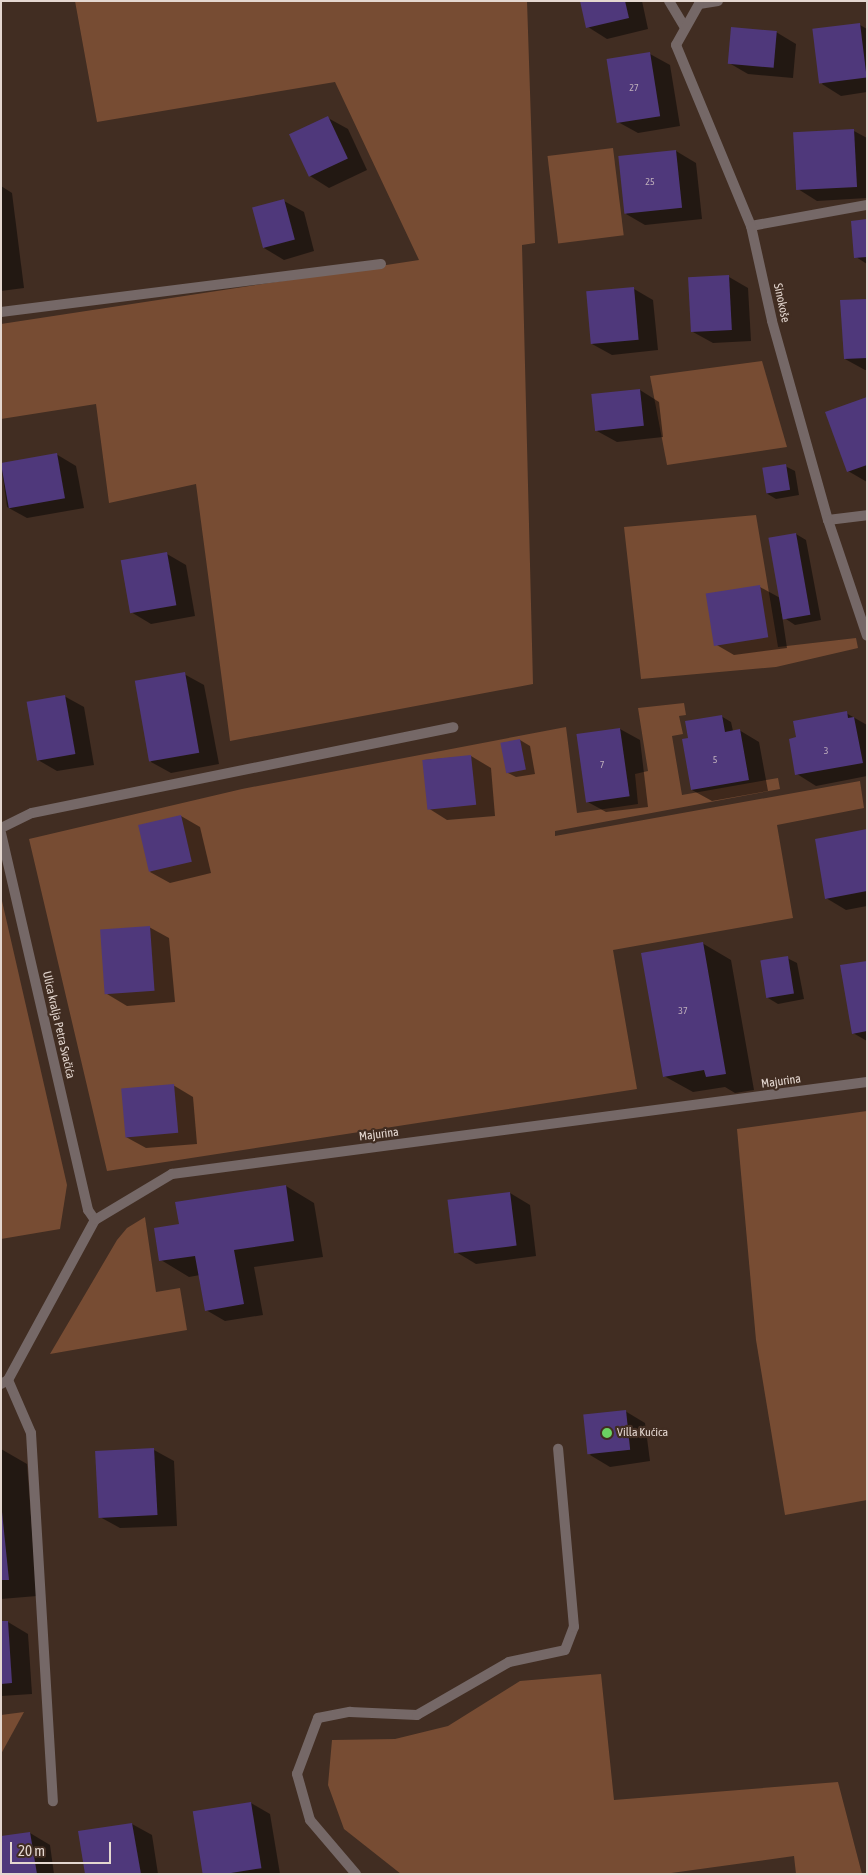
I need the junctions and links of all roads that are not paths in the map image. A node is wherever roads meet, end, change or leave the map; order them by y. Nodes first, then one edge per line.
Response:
1 (669, 1) edge
2 (718, 1) edge
3 (685, 28) junction
4 (867, 205) edge
5 (751, 226) junction
6 (381, 264) dead end
7 (1, 312) edge
8 (867, 514) edge
9 (828, 520) junction
10 (867, 636) edge
11 (453, 726) dead end
12 (1, 828) edge
13 (1, 833) edge
14 (867, 1082) edge
15 (95, 1220) junction
16 (4, 1382) edge
17 (558, 1449) dead end
18 (54, 1801) dead end
19 (356, 1874) edge

1 - 3 street
2 - 3 street, Sinokoše
3 - 5 street, Sinokoše
4 - 5 street
5 - 9 street, Sinokoše
6 - 7 street
8 - 9 street
9 - 10 street, Sinokoše
11 - 12 street
13 - 15 street, Ulica kralja Petra Svačića
14 - 15 street, Majurina
15 - 16 street
16 - 18 street
17 - 19 street

